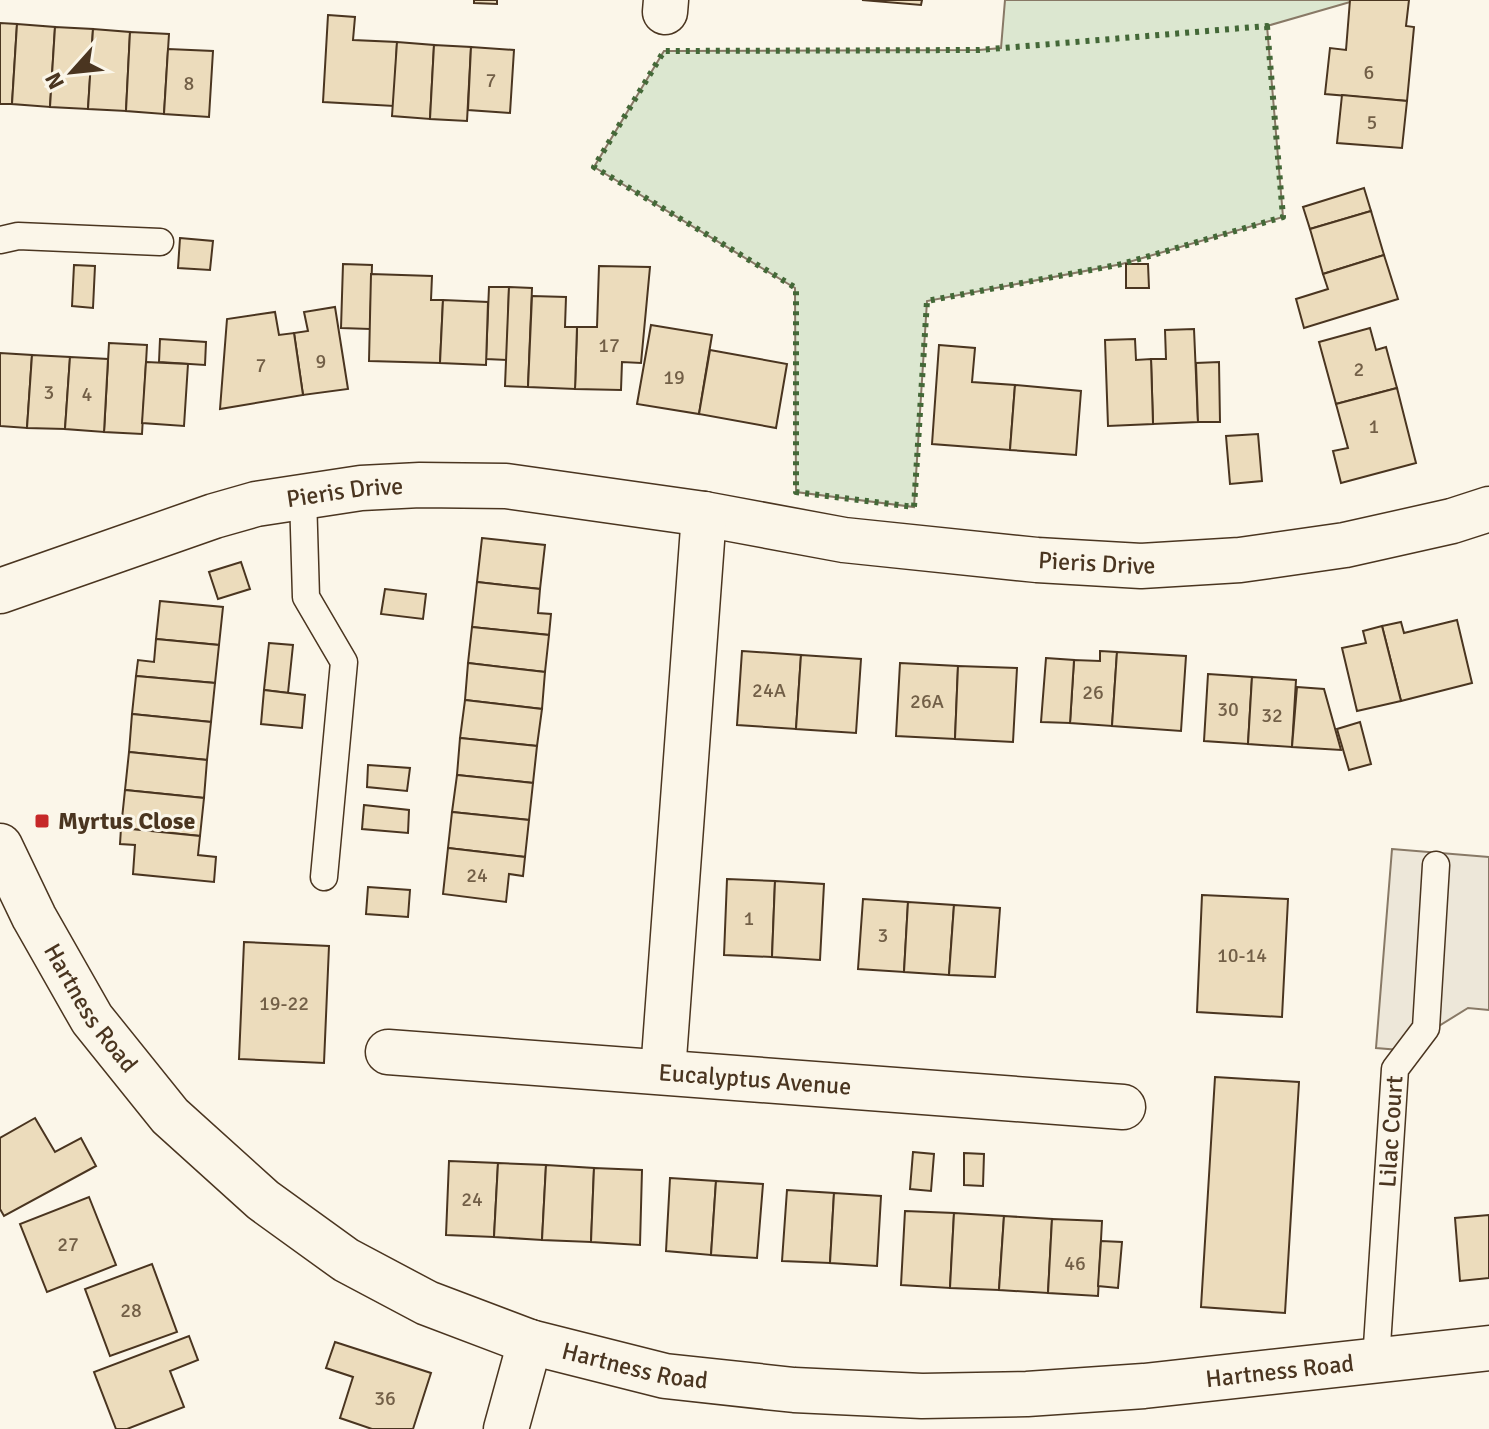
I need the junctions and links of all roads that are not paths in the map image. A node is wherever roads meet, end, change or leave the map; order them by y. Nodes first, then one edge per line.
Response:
1 (0, 240) edge
2 (160, 242) dead end
3 (303, 496) junction
4 (1489, 509) edge
5 (704, 514) junction
6 (0, 591) edge
7 (0, 846) edge
8 (1436, 865) dead end
9 (324, 877) dead end
10 (388, 1052) dead end
11 (663, 1072) junction
12 (1123, 1107) dead end
13 (530, 1342) junction
14 (1489, 1348) edge
15 (1376, 1361) junction
16 (506, 1429) edge

1 - 2 lane
3 - 5 street, Pieris Drive
3 - 6 street, Pieris Drive
3 - 9 lane
4 - 5 street, Pieris Drive
5 - 11 street
7 - 13 street, Hartness Road
8 - 15 lane, Lilac Court
10 - 11 street, Eucalyptus Avenue
11 - 12 street, Eucalyptus Avenue
13 - 15 street, Hartness Road
13 - 16 street
14 - 15 street, Hartness Road

